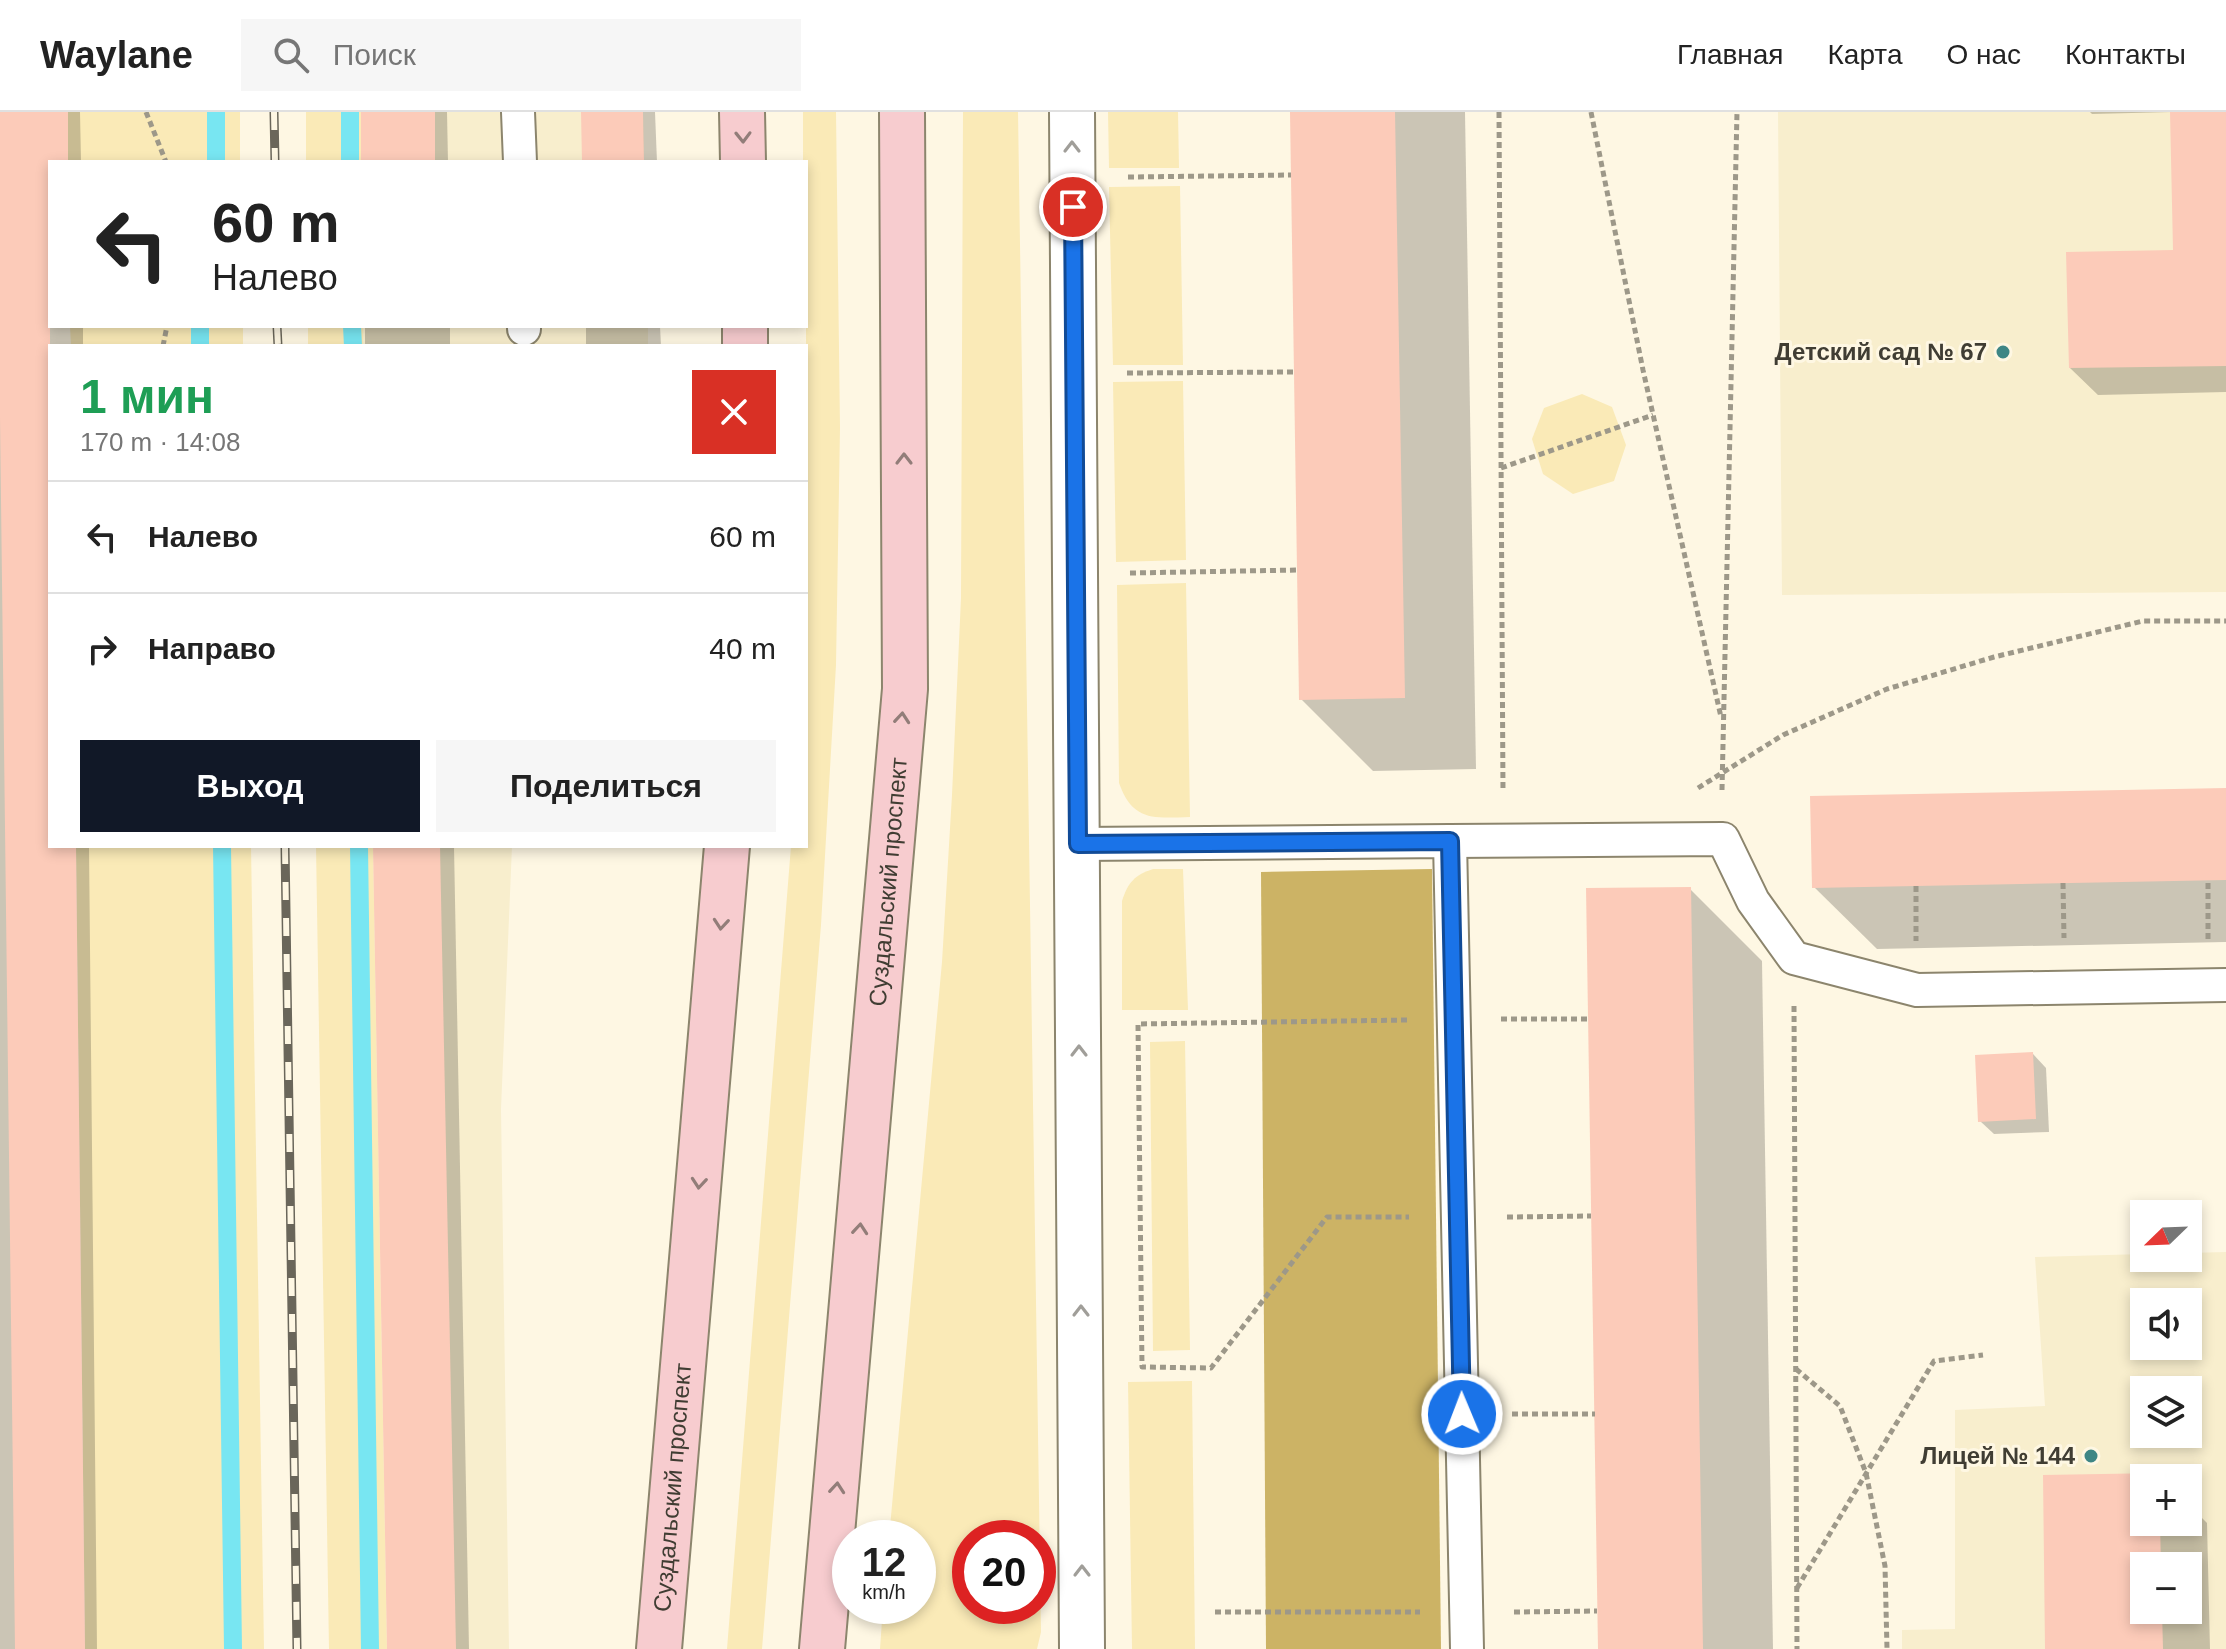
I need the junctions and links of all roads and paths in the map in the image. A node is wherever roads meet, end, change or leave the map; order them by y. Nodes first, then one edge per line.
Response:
1 (146, 112) edge
2 (518, 112) edge
3 (742, 112) edge
4 (902, 112) edge
5 (1072, 112) edge
6 (1499, 112) edge
7 (1591, 112) edge
8 (1737, 112) edge
9 (165, 160) edge
10 (520, 160) edge
11 (743, 160) edge
12 (1291, 175) dead end
13 (1123, 177) dead end
14 (1294, 372) dead end
15 (1113, 373) dead end
16 (1653, 415) junction
17 (1501, 468) junction
18 (1297, 570) dead end
19 (1117, 573) dead end
20 (2226, 621) edge
21 (1723, 727) junction
22 (1722, 772) junction
23 (1625, 839) junction
24 (1723, 839) junction
25 (1450, 841) junction
26 (1504, 841) junction
27 (1078, 844) junction
28 (727, 848) edge
29 (1794, 958) junction
30 (2226, 985) edge
31 (1454, 1019) junction
32 (1588, 1019) dead end
33 (1591, 1216) dead end
34 (1458, 1217) junction
35 (1983, 1355) dead end
36 (1796, 1369) junction
37 (1462, 1414) junction
38 (1595, 1414) dead end
39 (1866, 1473) junction
40 (1797, 1588) junction
41 (1597, 1611) dead end
42 (1215, 1612) dead end
43 (1467, 1612) junction
44 (659, 1649) edge
45 (822, 1649) edge
46 (1082, 1649) edge
47 (1467, 1649) edge
48 (1797, 1649) edge
49 (1887, 1649) edge

1 - 9 path
2 - 10 lane
3 -> 11 main road
45 -> 4 main road, Суздальский проспект
27 -> 5 street
6 - 17 path
7 - 16 path
8 - 21 path
12 - 13 path
14 - 15 path
16 - 17 path
16 - 21 path
17 - 26 path
18 - 19 path
20 - 22 path
21 - 22 path
22 - 23 path
22 - 24 path
23 - 24 lane
23 - 26 lane
24 - 29 lane
25 - 26 lane
25 - 27 lane
25 - 31 lane
46 -> 27 street
28 -> 44 main road, Суздальский проспект
29 - 30 lane
29 - 36 path
31 - 32 path
31 - 34 lane
31 - 34 path
33 - 34 path
34 - 37 lane
35 - 39 path
36 - 39 path
36 - 40 path
37 - 38 path
37 - 43 lane
39 - 40 path
39 - 49 path
40 - 48 path
41 - 43 path
42 - 43 path
43 - 47 lane

